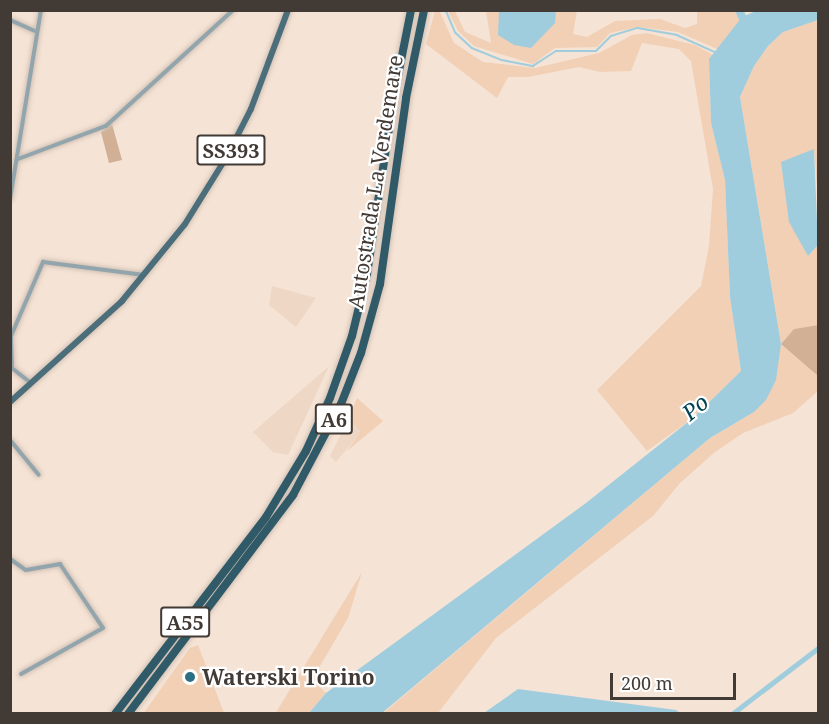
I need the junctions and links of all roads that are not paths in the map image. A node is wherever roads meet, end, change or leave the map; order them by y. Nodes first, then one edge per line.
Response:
1 (41, 10) edge
2 (233, 10) edge
3 (288, 10) edge
4 (411, 10) edge
5 (424, 10) edge
6 (10, 20) edge
7 (35, 31) junction
8 (18, 159) junction
9 (12, 183) edge
10 (10, 199) edge
11 (147, 275) junction
12 (31, 384) junction
13 (10, 402) edge
14 (10, 440) edge
15 (39, 475) dead end
16 (10, 559) edge
17 (226, 569) joint
18 (233, 575) joint
19 (21, 674) dead end
20 (115, 714) edge
21 (128, 714) edge

1 - 7 street
2 - 8 street
3 - 11 main road, SS393
4 - 17 highway, Autostrada La Verdemare / A6
5 - 18 highway, Autostrada La Verdemare / A6
6 - 7 street
7 - 8 street
8 - 9 street
9 - 10 street
11 - 12 main road, SS393
11 - 12 street
12 - 13 main road, SS393
14 - 15 street
16 - 19 street
17 - 20 highway, A55
18 - 21 highway, A55

